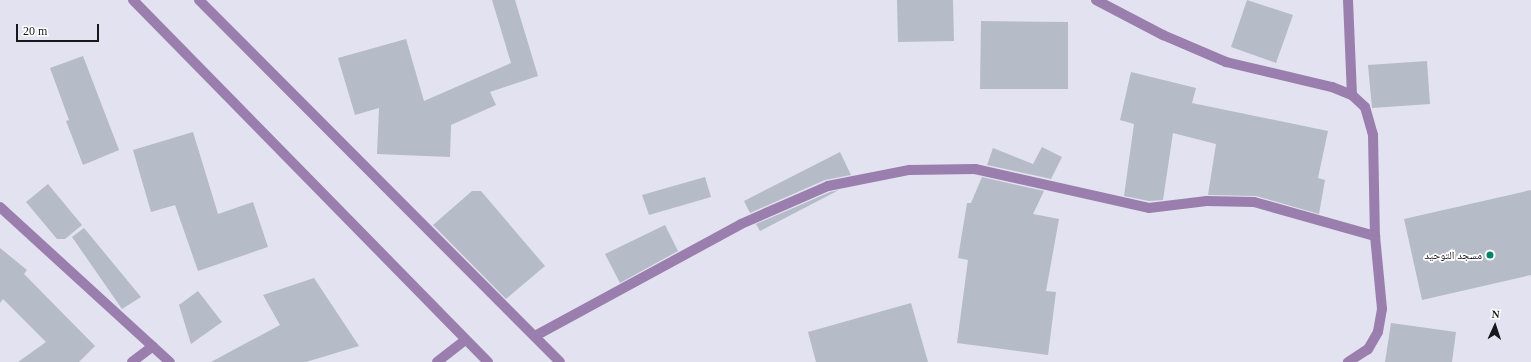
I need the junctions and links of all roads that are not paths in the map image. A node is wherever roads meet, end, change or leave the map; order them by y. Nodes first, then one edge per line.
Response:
1 (133, 0) edge
2 (199, 0) edge
3 (1096, 0) edge
4 (1348, 0) edge
5 (1352, 95) junction
6 (0, 207) edge
7 (1375, 236) junction
8 (535, 336) junction
9 (465, 340) junction
10 (153, 346) junction
11 (132, 362) edge
12 (170, 362) edge
13 (437, 362) edge
14 (488, 362) edge
15 (560, 362) edge
16 (1348, 362) edge

1 - 9 street
2 - 8 street
3 - 5 street
4 - 5 street
5 - 7 street
6 - 10 street
7 - 8 street
7 - 16 street
8 - 15 street
9 - 13 street
9 - 14 street
10 - 11 street
10 - 12 street

